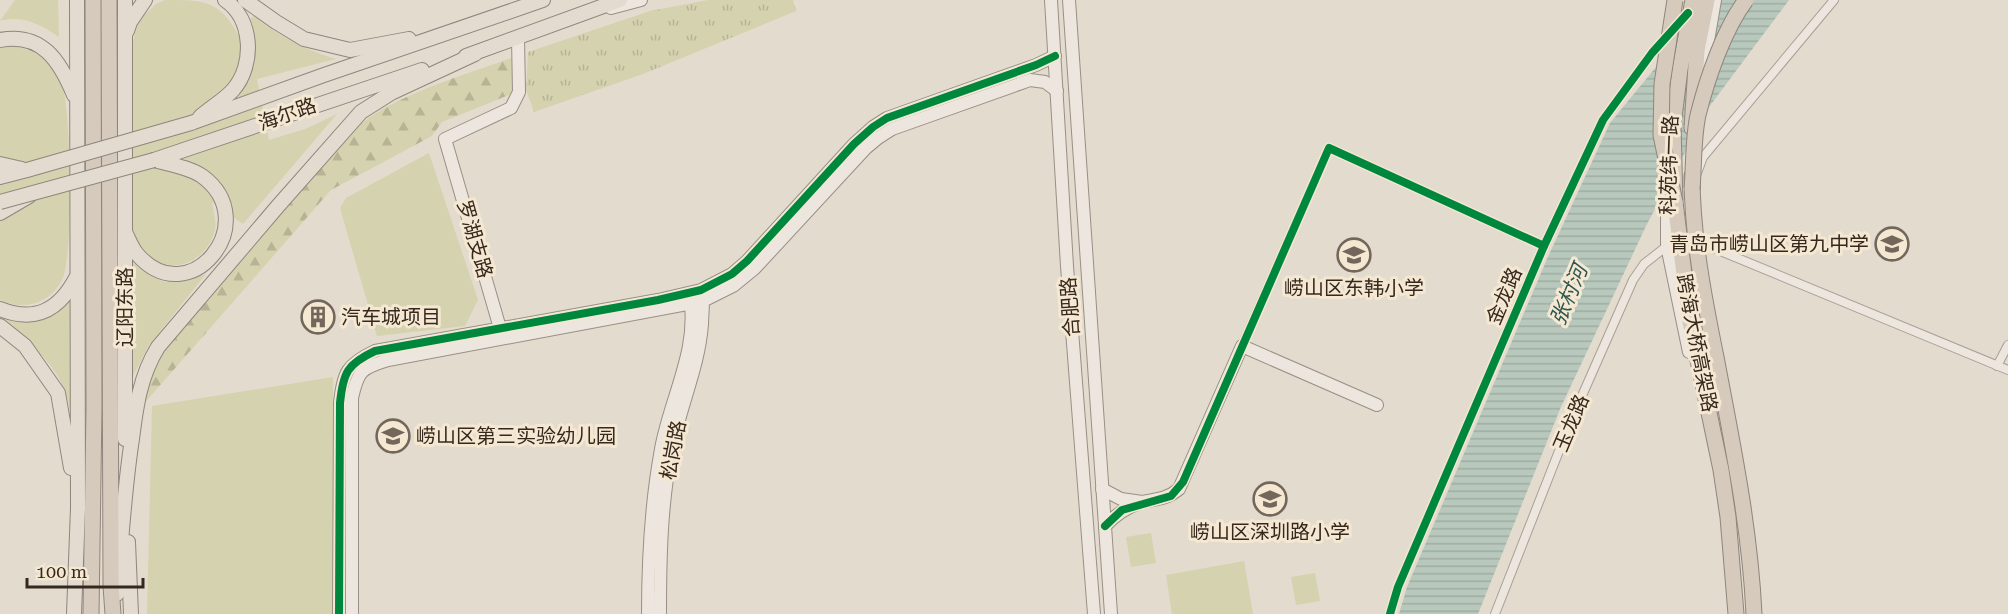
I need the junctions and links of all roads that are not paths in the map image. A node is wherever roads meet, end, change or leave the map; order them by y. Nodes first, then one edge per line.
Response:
1 (77, 0) edge
2 (93, 0) edge
3 (109, 0) edge
4 (125, 0) edge
5 (145, 0) edge
6 (225, 0) edge
7 (245, 0) edge
8 (543, 0) edge
9 (620, 0) edge
10 (642, 0) edge
11 (1051, 0) edge
12 (1069, 0) edge
13 (1675, 0) edge
14 (1707, 0) edge
15 (1715, 0) edge
16 (1746, 0) edge
17 (1834, 0) edge
18 (1690, 4) edge
19 (572, 18) junction
20 (467, 27) junction
21 (518, 38) junction
22 (125, 39) junction
23 (0, 40) edge
24 (475, 54) junction
25 (1055, 56) junction
26 (1057, 91) junction
27 (78, 103) junction
28 (191, 123) junction
29 (154, 160) junction
30 (0, 164) edge
31 (27, 170) junction
32 (0, 177) edge
33 (1693, 185) junction
34 (32, 195) junction
35 (0, 202) edge
36 (1675, 202) junction
37 (0, 213) edge
38 (125, 233) junction
39 (1701, 243) junction
40 (1544, 246) junction
41 (1667, 246) junction
42 (77, 276) junction
43 (696, 297) junction
44 (0, 309) edge
45 (0, 326) edge
46 (502, 333) junction
47 (2008, 345) edge
48 (1242, 346) junction
49 (1997, 366) junction
50 (2008, 370) edge
51 (1377, 405) dead end
52 (125, 483) junction
53 (1102, 489) junction
54 (1143, 502) junction
55 (78, 508) junction
56 (1105, 526) junction
57 (91, 597) junction
58 (74, 614) edge
59 (91, 614) edge
60 (115, 614) edge
61 (131, 614) edge
62 (339, 614) edge
63 (352, 614) edge
64 (648, 614) edge
65 (660, 614) edge
66 (1094, 614) edge
67 (1111, 614) edge
68 (1390, 614) edge
69 (1495, 614) edge
70 (1730, 614) edge
71 (1736, 614) edge
72 (1754, 614) edge
73 (1759, 614) edge

1 - 27 main road
2 - 57 highway, 辽阳东路
3 - 60 highway, 辽阳东路
4 - 22 main road, 辽阳东路
5 - 22 main road
6 - 28 main road
7 - 20 main road
8 - 20 main road, 海尔路
9 - 19 main road, 海尔路
10 - 19 street, 海尔路
11 - 25 street, 合肥路
12 - 53 street, 合肥路
13 - 36 highway, bridge
14 - 33 highway, bridge
15 - 33 street, 科苑纬一路, bridge
16 - 33 highway, bridge
17 - 33 street
18 - 36 highway, 跨海大桥高架路, bridge
18 - 40 street, 金龙路
18 - 41 street, 科苑纬一路, bridge
19 - 21 main road, 海尔路
20 - 28 main road, 海尔路
21 - 24 main road, 海尔路
21 - 46 street, 罗湖支路
22 - 38 main road, 辽阳东路
23 - 27 main road
24 - 29 main road, 海尔路
24 - 52 main road
25 - 26 street, 合肥路
25 - 43 street
26 - 43 street
26 - 66 street, 合肥路
27 - 42 main road
28 - 31 main road, 海尔路, bridge
29 - 34 main road, 海尔路, bridge
29 - 38 main road
30 - 31 main road
31 - 32 main road, 海尔路
33 - 39 street, 科苑纬一路
33 - 72 highway, 跨海大桥高架路
34 - 35 main road, 海尔路, bridge
34 - 37 main road
36 - 71 highway, 跨海大桥高架路
38 - 52 main road, 辽阳东路
39 - 49 street
39 - 73 street, 科苑纬一路
40 - 48 street
40 - 68 street, 金龙路
41 - 69 street, 玉龙路
41 - 70 street, 科苑纬一路
42 - 44 main road
42 - 55 main road
43 - 46 street
43 - 64 street, 松岗路
43 - 65 street, 松岗路
45 - 55 main road
46 - 62 street
46 - 63 street
47 - 49 street
48 - 51 street
48 - 54 street
49 - 50 street
52 - 60 main road
52 - 61 main road, 辽阳东路
53 - 54 street
53 - 56 street, 合肥路
54 - 56 street
55 - 57 main road
55 - 58 main road
56 - 67 street, 合肥路
57 - 59 highway, 辽阳东路

